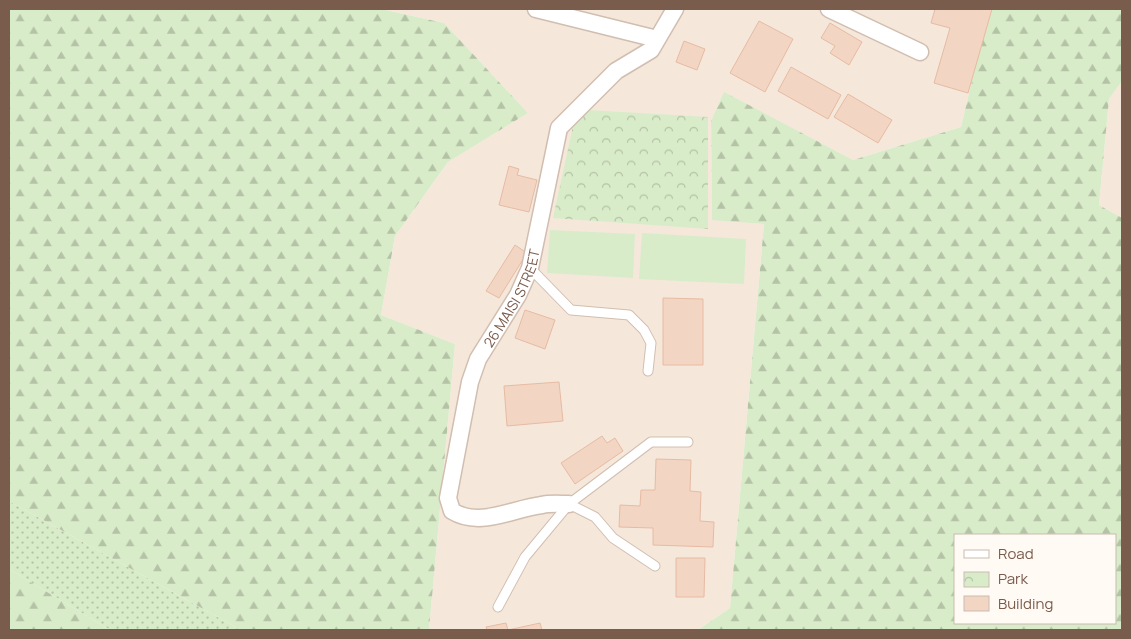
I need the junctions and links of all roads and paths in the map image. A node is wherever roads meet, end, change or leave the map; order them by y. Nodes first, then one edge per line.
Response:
1 (536, 9) edge
2 (675, 9) edge
3 (829, 9) edge
4 (657, 38) junction
5 (920, 52) dead end
6 (530, 268) junction
7 (648, 371) dead end
8 (688, 442) dead end
9 (569, 504) junction
10 (655, 566) dead end
11 (498, 607) dead end

1 - 4 street
2 - 4 street, 26 MAISI STREET
3 - 5 street
4 - 6 street, 26 MAISI STREET
6 - 7 lane
6 - 9 street, 26 MAISI STREET
8 - 9 lane
9 - 10 lane
9 - 11 lane

